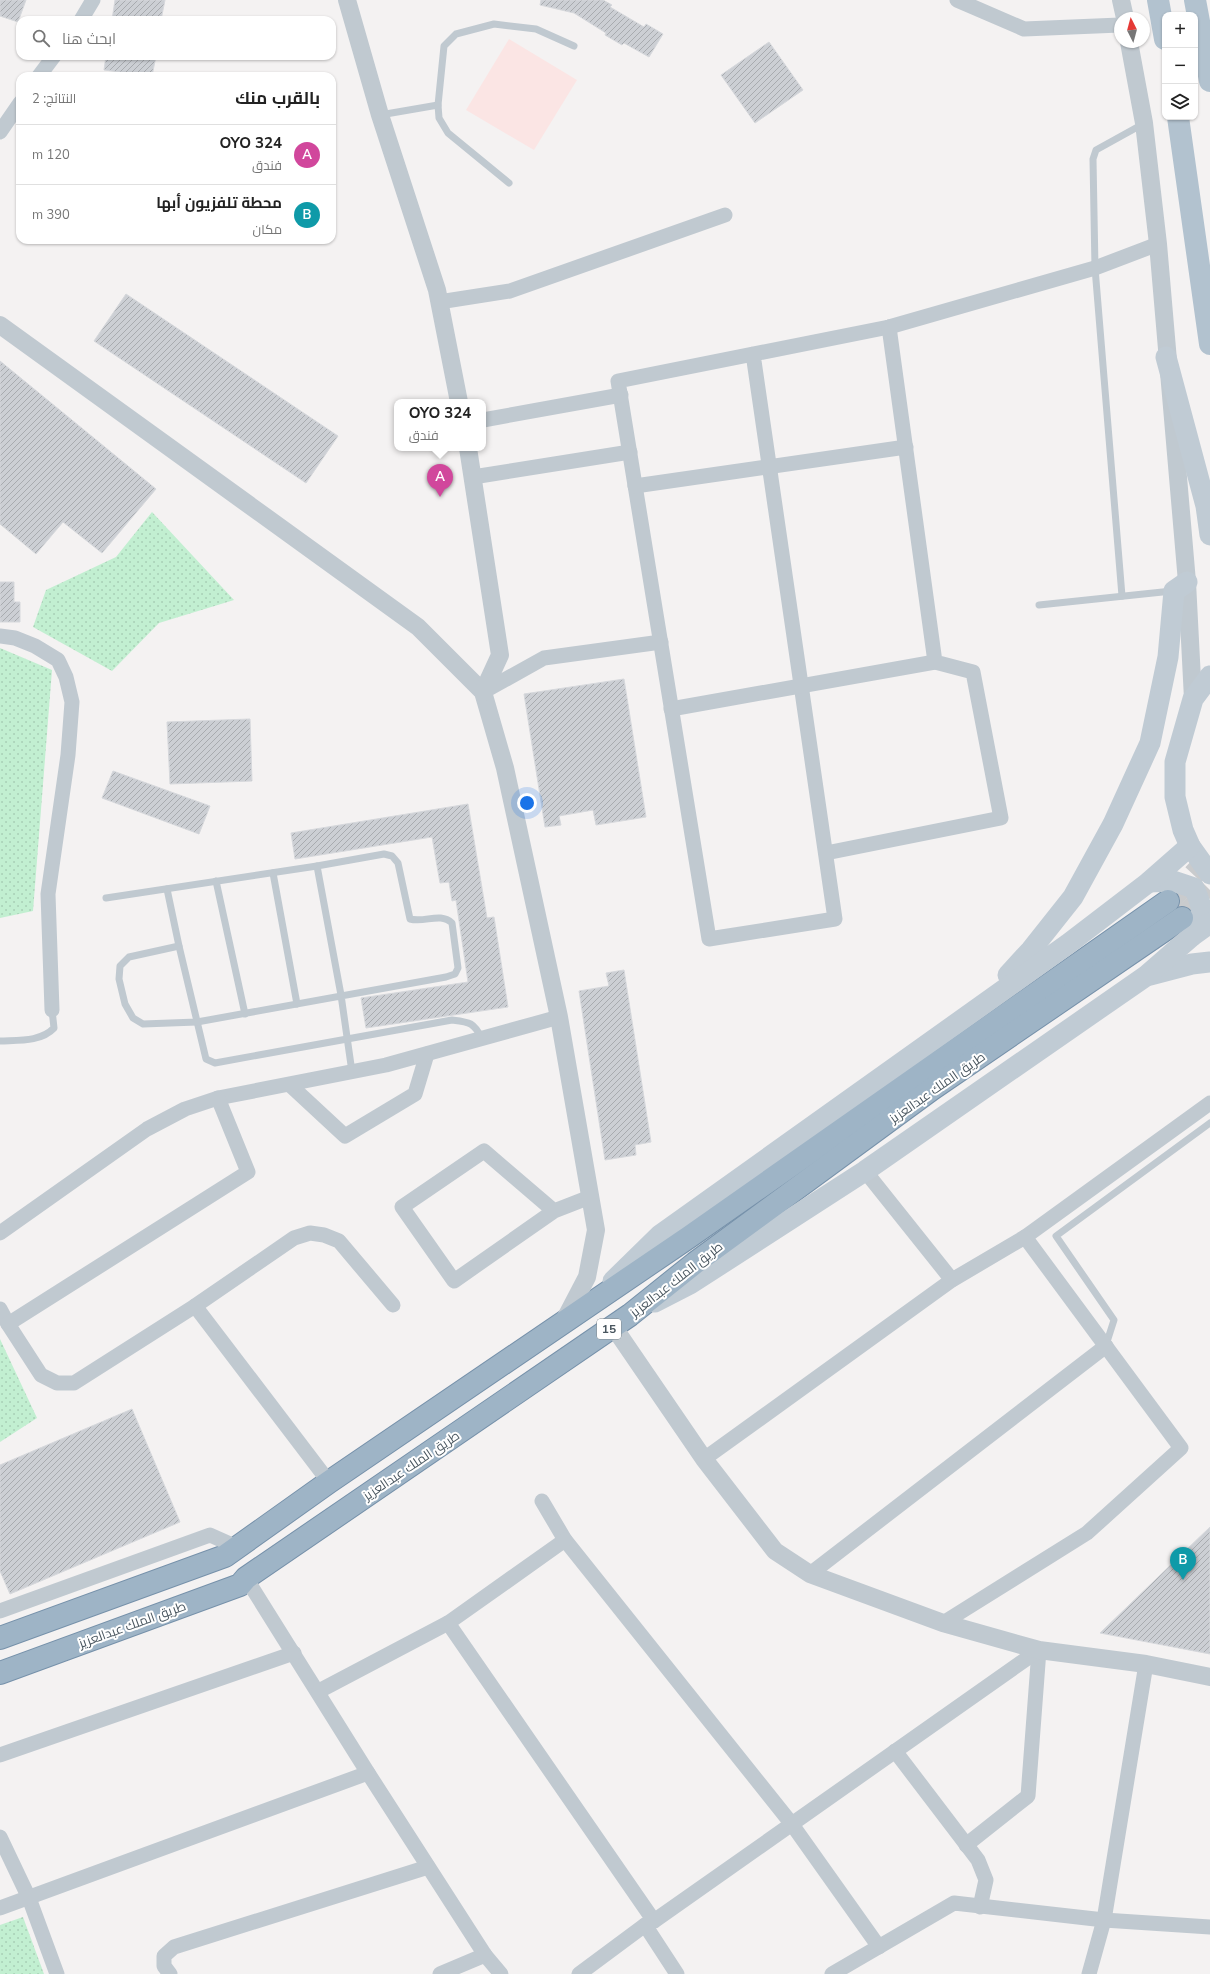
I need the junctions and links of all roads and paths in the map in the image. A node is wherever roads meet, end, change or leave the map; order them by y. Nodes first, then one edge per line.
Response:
1 (93, 0) edge
2 (347, 0) edge
3 (957, 0) edge
4 (1121, 0) edge
5 (1158, 0) edge
6 (1195, 0) edge
7 (1124, 12) edge
8 (83, 16) edge
9 (1162, 22) edge
10 (1114, 25) edge
11 (574, 46) dead end
12 (1130, 48) edge
13 (51, 60) edge
14 (42, 72) edge
15 (1210, 81) edge
16 (438, 105) junction
17 (16, 109) edge
18 (380, 116) junction
19 (1178, 120) edge
20 (1144, 123) junction
21 (0, 132) edge
22 (509, 183) dead end
23 (725, 215) dead end
24 (1158, 244) junction
25 (1095, 268) junction
26 (439, 302) junction
27 (0, 325) edge
28 (889, 327) junction
29 (1210, 344) edge
30 (753, 354) junction
31 (1166, 357) junction
32 (620, 395) junction
33 (458, 399) edge
34 (486, 419) edge
35 (906, 447) junction
36 (469, 451) edge
37 (630, 452) junction
38 (769, 466) junction
39 (473, 477) junction
40 (635, 486) junction
41 (1210, 535) edge
42 (1180, 586) junction
43 (1122, 596) junction
44 (1039, 605) dead end
45 (0, 636) edge
46 (661, 642) junction
47 (934, 662) junction
48 (1210, 676) edge
49 (801, 686) junction
50 (483, 692) junction
51 (1193, 699) junction
52 (671, 709) junction
53 (1190, 846) junction
54 (826, 853) junction
55 (317, 866) junction
56 (273, 873) junction
57 (1210, 874) edge
58 (216, 881) junction
59 (1149, 882) junction
60 (167, 889) junction
61 (106, 898) dead end
62 (1168, 901) tunnel mouth
63 (1210, 923) edge
64 (1187, 927) junction
65 (179, 946) junction
66 (1210, 962) edge
67 (1146, 976) junction
68 (341, 995) junction
69 (297, 1004) junction
70 (976, 1009) junction
71 (52, 1010) joint
72 (245, 1014) junction
73 (559, 1017) junction
74 (197, 1022) junction
75 (348, 1039) junction
76 (482, 1039) junction
77 (0, 1041) edge
78 (427, 1054) junction
79 (352, 1072) junction
80 (290, 1085) junction
81 (218, 1098) junction
82 (1210, 1103) edge
83 (1210, 1123) edge
84 (865, 1170) junction
85 (590, 1197) junction
86 (554, 1211) junction
87 (0, 1233) edge
88 (1025, 1237) junction
89 (952, 1280) junction
90 (596, 1299) junction
91 (393, 1305) dead end
92 (195, 1306) junction
93 (0, 1309) edge
94 (564, 1321) junction
95 (621, 1321) junction
96 (8, 1324) junction
97 (1106, 1346) junction
98 (704, 1459) junction
99 (329, 1482) junction
100 (542, 1501) dead end
101 (565, 1540) junction
102 (237, 1547) junction
103 (810, 1574) junction
104 (246, 1578) junction
105 (0, 1611) edge
106 (448, 1623) junction
107 (943, 1623) junction
108 (0, 1638) edge
109 (1039, 1650) junction
110 (294, 1653) junction
111 (1146, 1664) junction
112 (0, 1673) edge
113 (1210, 1677) edge
114 (319, 1691) junction
115 (895, 1751) junction
116 (0, 1755) edge
117 (368, 1773) junction
118 (791, 1823) junction
119 (0, 1837) edge
120 (966, 1845) junction
121 (428, 1867) junction
122 (29, 1898) junction
123 (980, 1907) junction
124 (0, 1908) edge
125 (1104, 1920) junction
126 (650, 1923) junction
127 (1210, 1927) edge
128 (879, 1947) junction
129 (485, 1955) junction
130 (56, 1974) edge
131 (170, 1974) edge
132 (440, 1974) edge
133 (501, 1974) edge
134 (579, 1974) edge
135 (677, 1974) edge
136 (832, 1974) edge
137 (1089, 1974) edge

1 - 8 street
2 - 18 street
3 - 10 street
4 - 7 street
5 - 9 main road
6 - 15 main road
11 - 16 lane
12 - 20 street
13 - 14 street
16 - 18 lane
16 - 22 lane
17 - 21 street
18 - 26 street
19 - 29 main road
20 - 24 street
20 - 25 lane
23 - 26 street
24 - 25 street
24 - 31 street
25 - 28 street
25 - 43 lane
26 - 33 street
27 - 50 street
28 - 30 street
28 - 35 street
30 - 32 street
30 - 38 street
31 - 41 main road
31 - 42 street
32 - 34 street
32 - 37 street
35 - 38 street
35 - 47 street
36 - 39 street
37 - 39 street
37 - 40 street
38 - 40 street
38 - 49 street
39 - 50 street
40 - 46 street
42 - 43 lane
42 - 51 street
42 - 70 main road
43 - 44 lane
45 - 71 street
46 - 50 street
46 - 52 street
47 - 49 street
47 - 54 street
48 - 51 main road
49 - 52 street
49 - 54 street
50 - 73 street
51 - 53 main road
52 - 54 street
53 - 57 main road
53 - 59 main road
55 - 56 lane
55 - 68 lane
55 - 68 lane
56 - 58 lane
56 - 69 lane
58 - 60 lane
58 - 72 lane
59 - 64 main road
59 - 70 main road
60 - 61 lane
60 - 65 lane
62 - 90 highway, طريق الملك عبدالعزيز / 15
63 - 64 main road
64 - 67 main road
64 - 95 highway, طريق الملك عبدالعزيز / 15
65 - 74 lane
65 - 74 lane
66 - 67 main road
67 - 84 main road
68 - 69 lane
68 - 75 lane
69 - 72 lane
70 - 90 main road
71 - 77 lane
72 - 74 lane
73 - 76 street
73 - 85 street
74 - 75 lane
75 - 76 lane
75 - 79 lane
76 - 78 street
78 - 79 street
78 - 80 street
79 - 80 street
80 - 81 street
81 - 87 street
81 - 96 street
82 - 88 street
83 - 97 lane
84 - 89 street
84 - 95 main road
85 - 86 street
85 - 94 street
86 - 86 street
88 - 89 street
88 - 97 street
89 - 98 street
90 - 94 highway, طريق الملك عبدالعزيز / 15
91 - 92 street
92 - 96 street
92 - 99 street
93 - 96 street
94 - 99 highway, طريق الملك عبدالعزيز / 15
95 - 98 street
95 - 104 highway, طريق الملك عبدالعزيز / 15
97 - 103 street
97 - 107 street
98 - 103 street
99 - 102 highway, طريق الملك عبدالعزيز / 15
100 - 101 street
101 - 106 street
101 - 118 street
102 - 105 street
102 - 108 highway, طريق الملك عبدالعزيز / 15
103 - 107 street
104 - 110 street
104 - 112 highway, طريق الملك عبدالعزيز / 15
106 - 114 street
106 - 126 street
107 - 109 street
109 - 111 street
109 - 115 street
109 - 120 street
110 - 114 street
110 - 116 street
111 - 113 street
111 - 125 street
114 - 117 street
115 - 118 street
115 - 120 street
117 - 121 street
117 - 122 street
118 - 126 street
118 - 128 street
119 - 122 street
120 - 123 street
121 - 129 street
121 - 131 street
122 - 124 street
122 - 130 street
123 - 125 street
123 - 128 street
125 - 127 street
125 - 137 street
126 - 134 street
126 - 135 street
128 - 136 street
129 - 132 street
129 - 133 street

